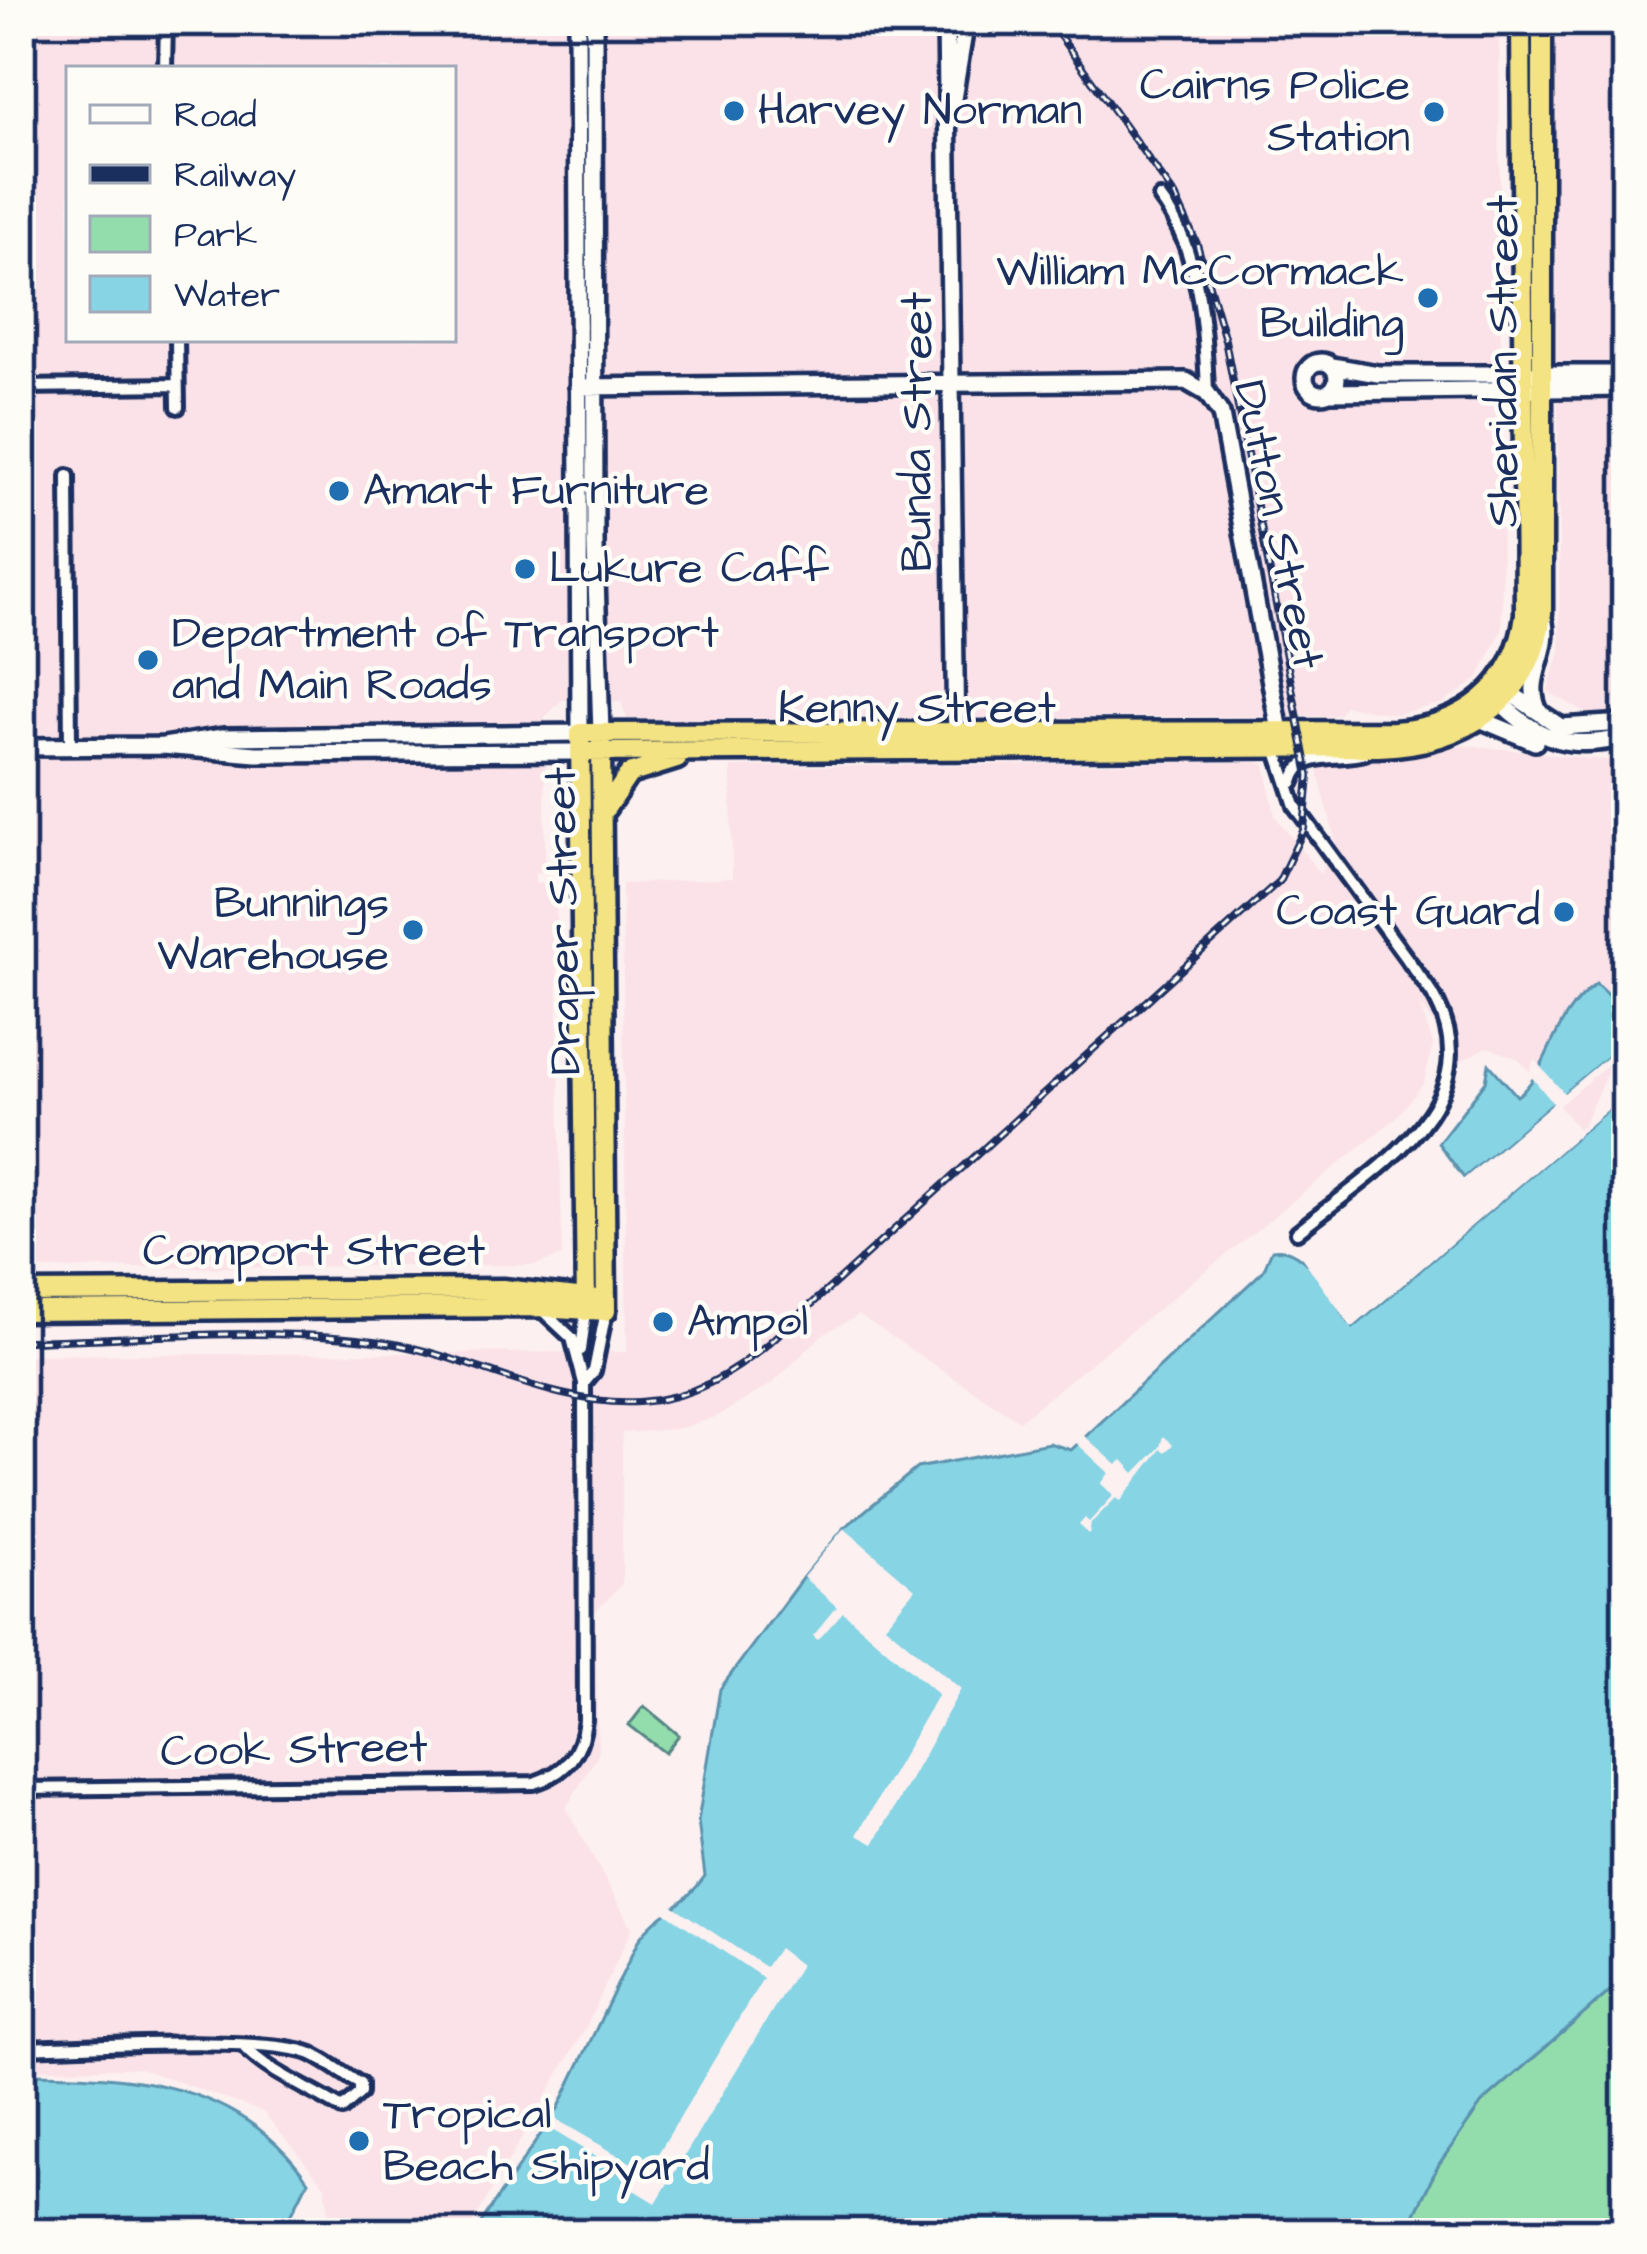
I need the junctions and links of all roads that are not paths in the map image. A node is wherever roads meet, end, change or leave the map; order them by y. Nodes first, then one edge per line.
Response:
1 (577, 21) edge
2 (594, 21) edge
3 (946, 21) edge
4 (966, 21) edge
5 (1521, 21) edge
6 (1542, 21) edge
7 (165, 22) edge
8 (165, 66) edge
9 (951, 114) junction
10 (1160, 198) dead end
11 (177, 342) edge
12 (1332, 366) junction
13 (1364, 373) junction
14 (1626, 374) edge
15 (1533, 383) junction
16 (954, 385) junction
17 (177, 386) junction
18 (21, 387) edge
19 (586, 387) junction
20 (1626, 388) edge
21 (1381, 391) junction
22 (1330, 392) junction
23 (1208, 393) junction
24 (178, 407) dead end
25 (68, 476) dead end
26 (1542, 613) junction
27 (1502, 695) junction
28 (1530, 710) junction
29 (1482, 720) junction
30 (1549, 722) junction
31 (1626, 731) edge
32 (601, 742) junction
33 (956, 742) junction
34 (1280, 742) junction
35 (580, 743) junction
36 (1592, 744) junction
37 (21, 747) edge
38 (70, 747) junction
39 (1379, 747) junction
40 (771, 748) junction
41 (1293, 782) junction
42 (1303, 817) junction
43 (603, 819) junction
44 (1297, 1232) dead end
45 (585, 1252) junction
46 (503, 1289) junction
47 (21, 1292) edge
48 (585, 1305) junction
49 (606, 1305) junction
50 (538, 1307) junction
51 (21, 1312) edge
52 (580, 1365) junction
53 (584, 1383) junction
54 (565, 1768) joint
55 (21, 1789) edge
56 (245, 2047) junction
57 (21, 2048) edge

1 - 19 street, Draper Street
2 - 19 street, Draper Street
3 - 9 street, Bunda Street
4 - 9 street, Bunda Street
5 - 15 highway, Sheridan Street
6 - 15 highway, Sheridan Street
7 - 8 street
9 - 16 street, Bunda Street
10 - 23 street, Dutton Street
11 - 17 street
12 - 13 street
12 - 22 street
12 - 22 street
13 - 15 street
13 - 21 street
14 - 15 street
15 - 20 street
15 - 21 street
15 - 26 highway, Sheridan Street
15 - 27 highway, Sheridan Street
16 - 19 street
16 - 23 street
16 - 33 street, Bunda Street
17 - 18 street
17 - 24 street
19 - 32 street, Draper Street
19 - 35 street, Draper Street
21 - 22 street
23 - 34 street, Dutton Street
25 - 38 street
26 - 27 highway, Sheridan Street
26 - 30 street
27 - 28 street
27 - 29 highway, Kenny Street
27 - 34 highway, Kenny Street
27 - 36 street
28 - 30 street
28 - 36 street
29 - 36 street
29 - 39 highway, Kenny Street
30 - 31 street
31 - 36 street
32 - 33 highway, Kenny Street
32 - 35 highway, Kenny Street
32 - 40 highway, Kenny Street
32 - 43 highway, Draper Street
33 - 34 highway, Kenny Street
33 - 40 highway, Kenny Street
34 - 39 highway, Kenny Street
34 - 41 street, Dutton Street
34 - 42 street, Dutton Street
35 - 38 street, Kenny Street
35 - 45 highway, Draper Street
37 - 38 street, Kenny Street
39 - 41 street
40 - 43 highway
41 - 42 street, Dutton Street
42 - 44 street, Dutton Street
43 - 49 highway, Draper Street
45 - 46 highway
45 - 48 highway, Draper Street
46 - 47 highway, Comport Street
46 - 48 highway, Comport Street
48 - 49 highway, Comport Street
48 - 50 highway, Comport Street
48 - 52 street, Draper Street
49 - 53 street, Draper Street
50 - 51 highway, Comport Street
50 - 52 street, Draper Street
52 - 53 street, Draper Street
53 - 54 street, Draper Street
54 - 55 street, Cook Street
56 - 56 street
56 - 57 street

